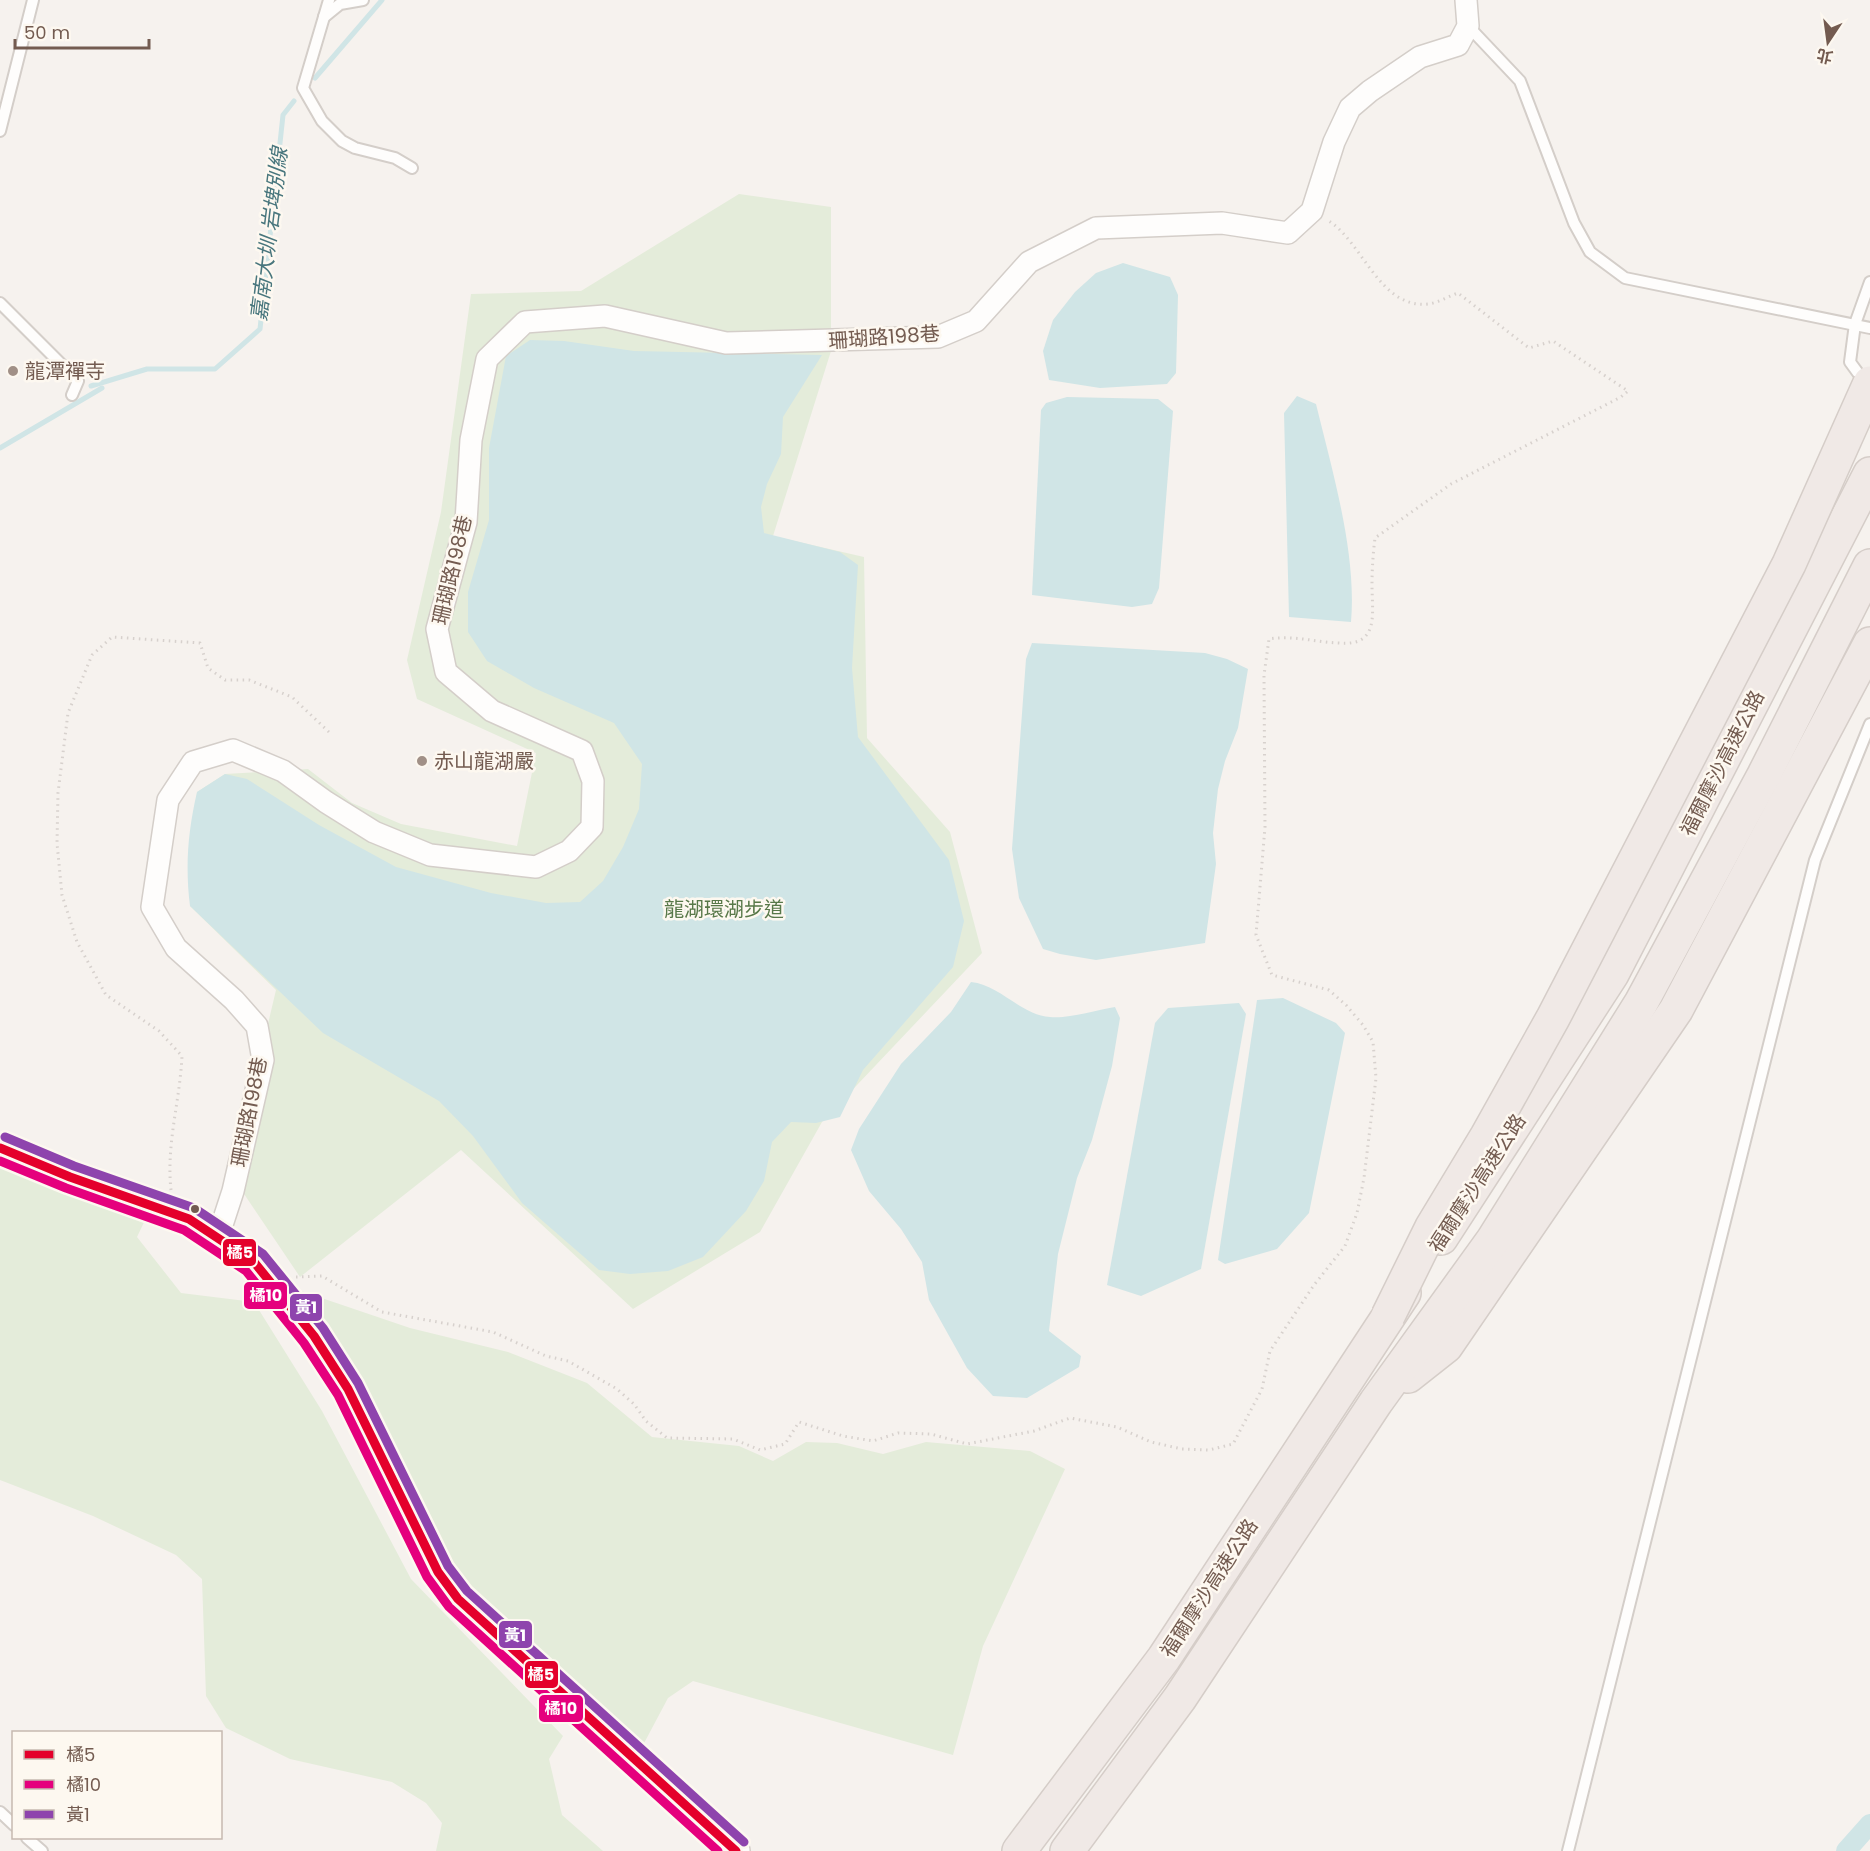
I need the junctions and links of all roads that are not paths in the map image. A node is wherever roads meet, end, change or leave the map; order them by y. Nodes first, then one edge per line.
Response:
1 (33, 0) edge
2 (329, 0) edge
3 (363, 0) edge
4 (1466, 0) edge
5 (324, 17) junction
6 (1468, 26) junction
7 (0, 131) edge
8 (412, 168) dead end
9 (1870, 282) edge
10 (0, 303) edge
11 (1855, 324) junction
12 (1870, 328) edge
13 (1870, 383) edge
14 (1870, 389) edge
15 (72, 395) dead end
16 (1870, 474) edge
17 (1870, 566) edge
18 (1870, 644) edge
19 (1870, 724) edge
20 (0, 1148) edge
21 (218, 1237) junction
22 (1388, 1316) junction
23 (1376, 1402) junction
24 (0, 1812) edge
25 (12, 1823) edge
26 (28, 1839) edge
27 (42, 1851) edge
28 (736, 1851) edge
29 (1018, 1851) edge
30 (1067, 1851) edge
31 (1568, 1851) edge

1 - 7 lane
2 - 5 lane
3 - 5 lane
4 - 6 street
5 - 8 lane
6 - 11 lane
6 - 21 street, 珊瑚路198巷
9 - 11 lane
10 - 15 lane
11 - 12 lane
11 - 14 lane
13 - 22 highway, bridge
16 - 22 highway, 福爾摩沙高速公路, bridge
17 - 23 highway, 福爾摩沙高速公路
18 - 23 highway
19 - 31 lane
20 - 21 street
21 - 28 street
22 - 29 highway, 福爾摩沙高速公路
23 - 30 highway, 福爾摩沙高速公路
24 - 25 lane
26 - 27 lane

